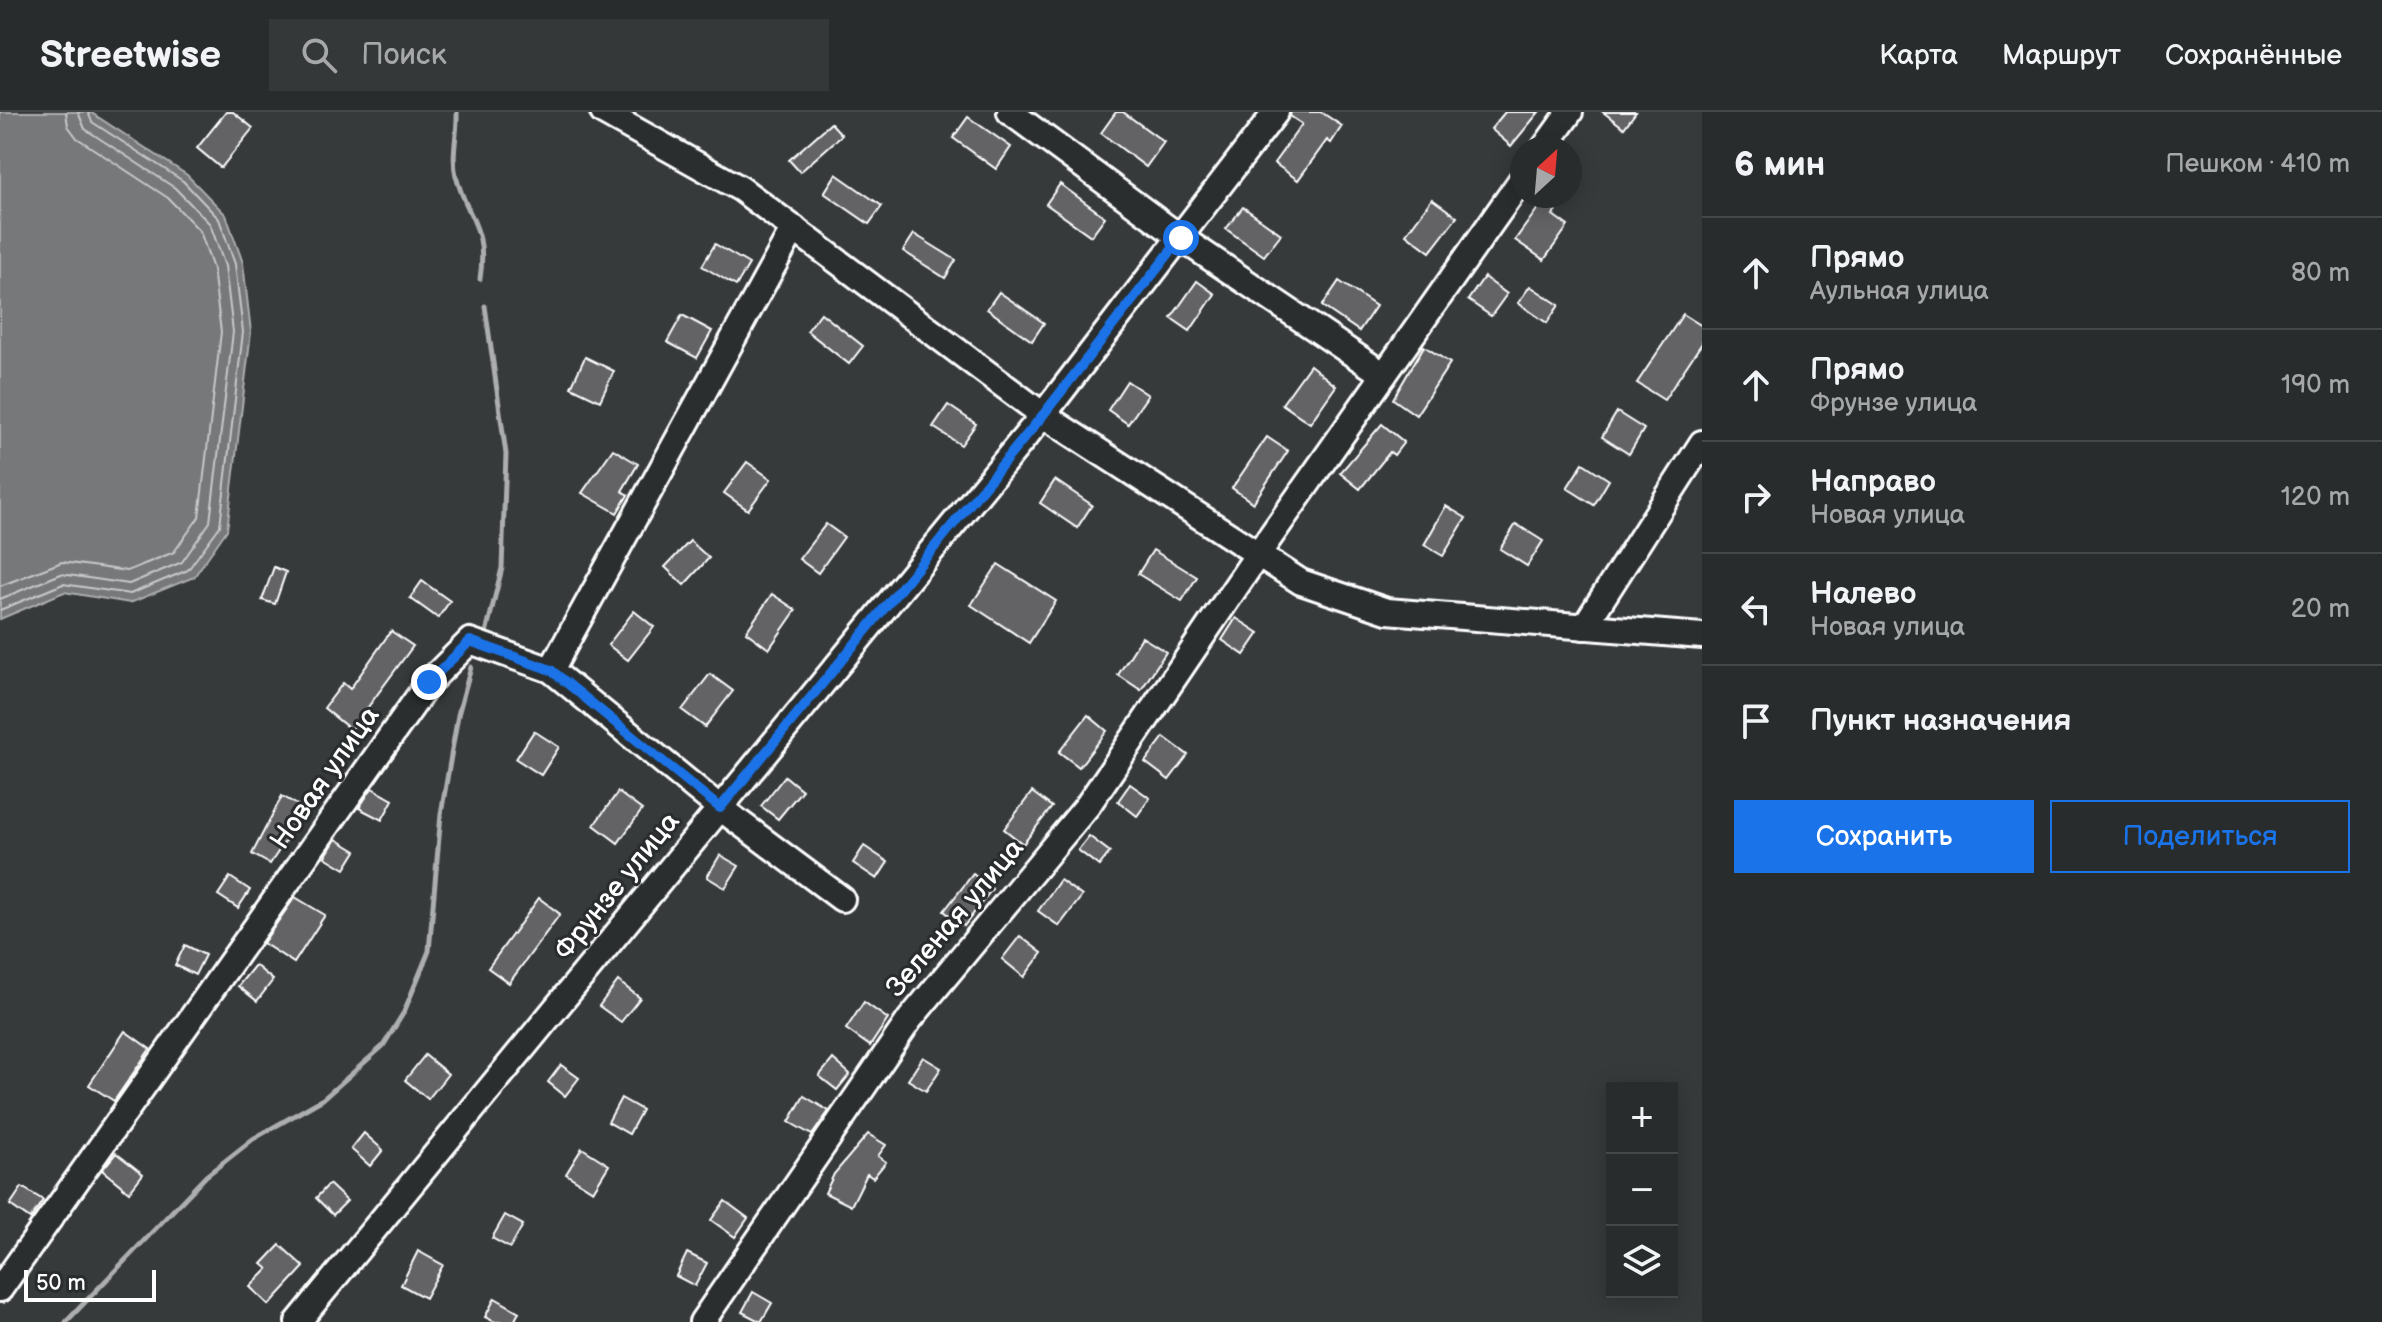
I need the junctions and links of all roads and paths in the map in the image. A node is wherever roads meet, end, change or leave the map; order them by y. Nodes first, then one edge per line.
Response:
1 (603, 112) edge
2 (1010, 112) edge
3 (1276, 112) edge
4 (1570, 112) edge
5 (1553, 136) edge
6 (1510, 196) edge
7 (794, 228) junction
8 (1181, 238) junction
9 (1384, 375) junction
10 (1043, 415) junction
11 (1702, 443) edge
12 (1258, 554) junction
13 (1584, 627) junction
14 (1702, 636) edge
15 (551, 670) junction
16 (720, 808) junction
17 (842, 899) dead end
18 (0, 1289) edge
19 (298, 1322) edge
20 (702, 1322) edge

1 - 7 street
2 - 8 street
3 - 8 street, Фрунзе улица
4 - 5 street
6 - 9 street, Зеленая улица
7 - 10 street
7 - 15 street
8 - 9 street
8 - 10 street, Фрунзе улица
9 - 12 street, Зеленая улица
10 - 12 street
10 - 16 street, Фрунзе улица
11 - 13 street
12 - 13 street
12 - 20 street, Зеленая улица
13 - 14 street
15 - 16 street, Новая улица
15 - 18 street, Новая улица
16 - 17 street, Новая улица
16 - 19 street, Фрунзе улица

